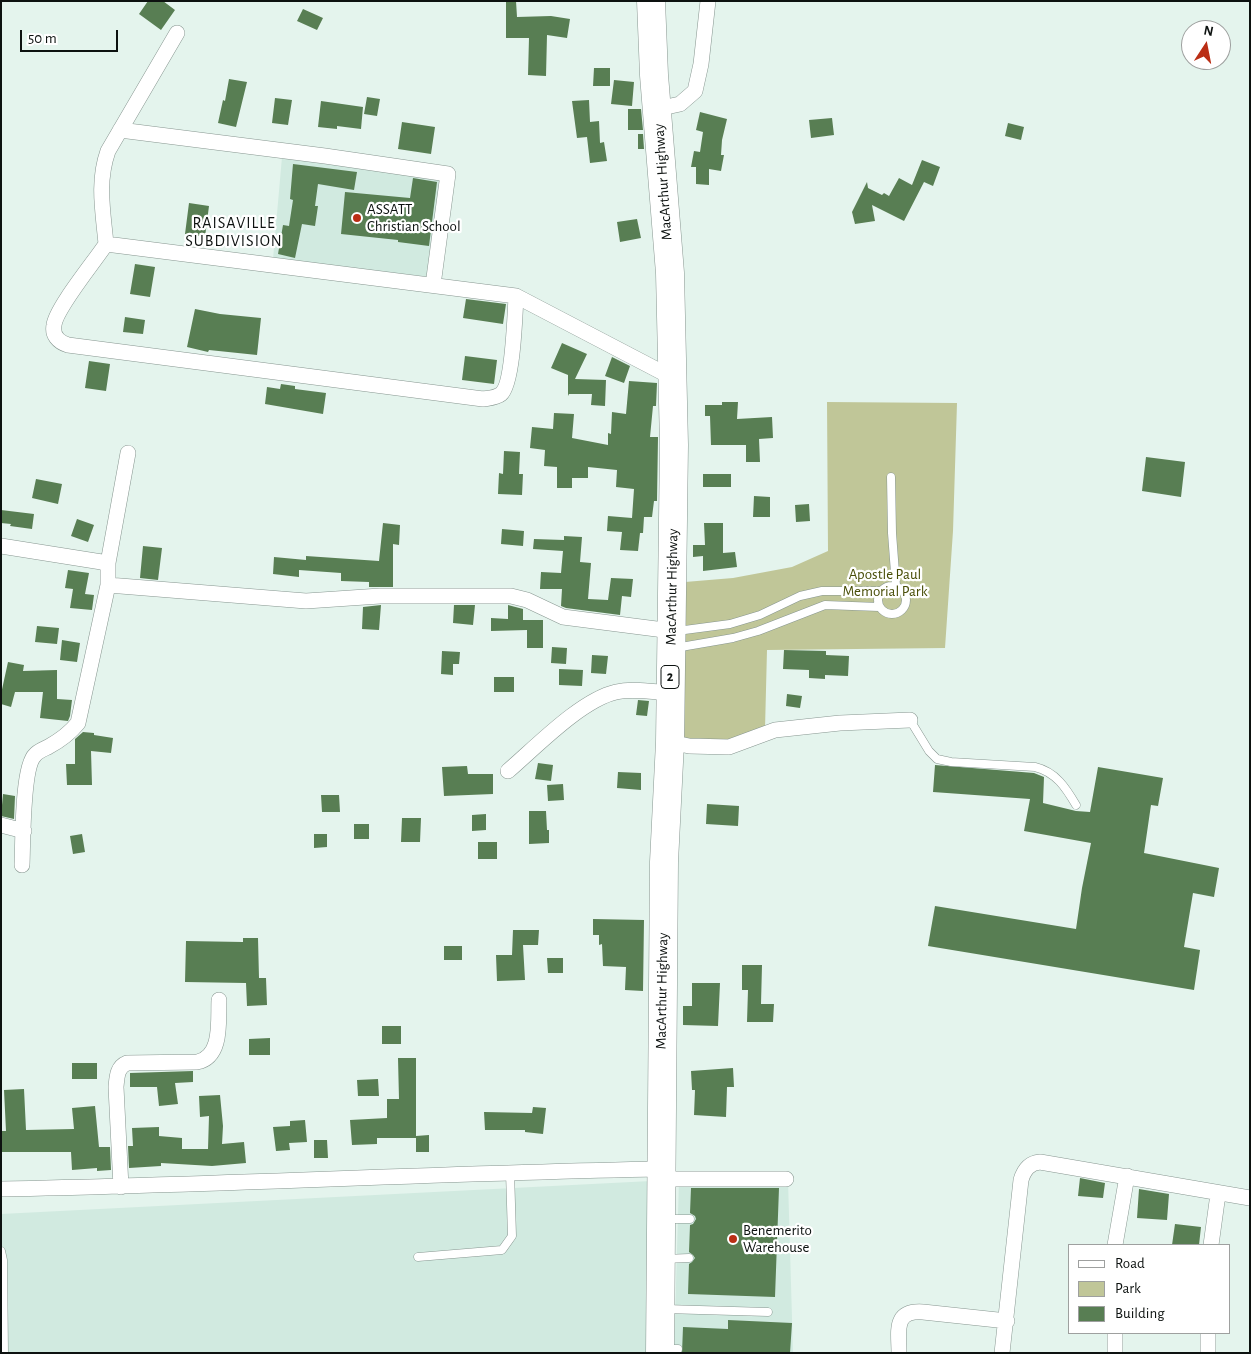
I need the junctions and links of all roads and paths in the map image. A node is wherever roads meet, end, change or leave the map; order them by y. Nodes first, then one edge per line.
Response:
1 (651, 1) edge
2 (708, 1) edge
3 (177, 33) dead end
4 (657, 109) junction
5 (120, 130) junction
6 (106, 244) junction
7 (433, 285) junction
8 (516, 296) junction
9 (673, 378) junction
10 (128, 453) dead end
11 (891, 477) dead end
12 (1, 546) edge
13 (108, 563) junction
14 (108, 585) junction
15 (896, 586) junction
16 (822, 591) junction
17 (881, 591) junction
18 (825, 605) junction
19 (880, 607) junction
20 (730, 624) junction
21 (704, 627) junction
22 (733, 638) junction
23 (671, 640) junction
24 (706, 643) junction
25 (670, 693) junction
26 (910, 720) joint
27 (670, 742) junction
28 (508, 771) dead end
29 (1076, 805) dead end
30 (1, 825) edge
31 (24, 831) junction
32 (22, 865) dead end
33 (219, 1000) dead end
34 (510, 1172) junction
35 (660, 1174) junction
36 (1127, 1176) junction
37 (786, 1179) dead end
38 (121, 1187) junction
39 (1, 1189) edge
40 (1218, 1194) junction
41 (1250, 1198) edge
42 (660, 1219) junction
43 (690, 1220) dead end
44 (1115, 1244) edge
45 (1211, 1244) edge
46 (1, 1250) edge
47 (418, 1257) dead end
48 (689, 1258) dead end
49 (660, 1259) junction
50 (660, 1309) junction
51 (768, 1312) dead end
52 (1007, 1321) junction
53 (1115, 1334) edge
54 (1208, 1334) edge
55 (666, 1350) edge
56 (4, 1353) edge
57 (899, 1353) edge
58 (1002, 1353) edge
59 (1115, 1353) edge
60 (1208, 1353) edge

1 - 4 highway, MacArthur Highway / 2
2 - 4 street
3 - 5 street
4 - 9 highway, MacArthur Highway / 2
5 - 6 street
5 - 7 street
6 - 7 street
6 - 8 street
7 - 8 street
8 - 9 street
9 - 23 highway, MacArthur Highway / 2
10 - 13 street
11 - 15 lane
12 - 13 street
13 - 14 street
14 - 23 street
14 - 31 street
15 - 17 lane
15 - 19 lane
16 - 17 lane
16 - 18 lane
16 - 20 lane
17 - 19 lane
18 - 19 lane
18 - 22 lane
20 - 21 lane
20 - 22 lane
21 - 23 lane
21 - 24 lane
22 - 24 lane
23 - 24 lane
23 - 25 highway, MacArthur Highway / 2
25 - 27 highway, MacArthur Highway / 2
25 - 28 street
26 - 27 street
26 - 29 lane
27 - 35 highway, MacArthur Highway / 2
30 - 31 street
31 - 32 street
33 - 38 street
34 - 35 street
34 - 38 street
34 - 47 lane
35 - 37 street
35 - 42 highway, MacArthur Highway / 2
36 - 40 street
36 - 44 street
36 - 52 street
38 - 39 street
40 - 41 street
40 - 45 street
42 - 43 lane
42 - 49 highway, MacArthur Highway / 2
46 - 56 lane
48 - 49 lane
49 - 50 highway, MacArthur Highway / 2
50 - 51 lane
50 - 55 highway, MacArthur Highway / 2
52 - 57 street
52 - 58 street
53 - 59 street
54 - 60 street

